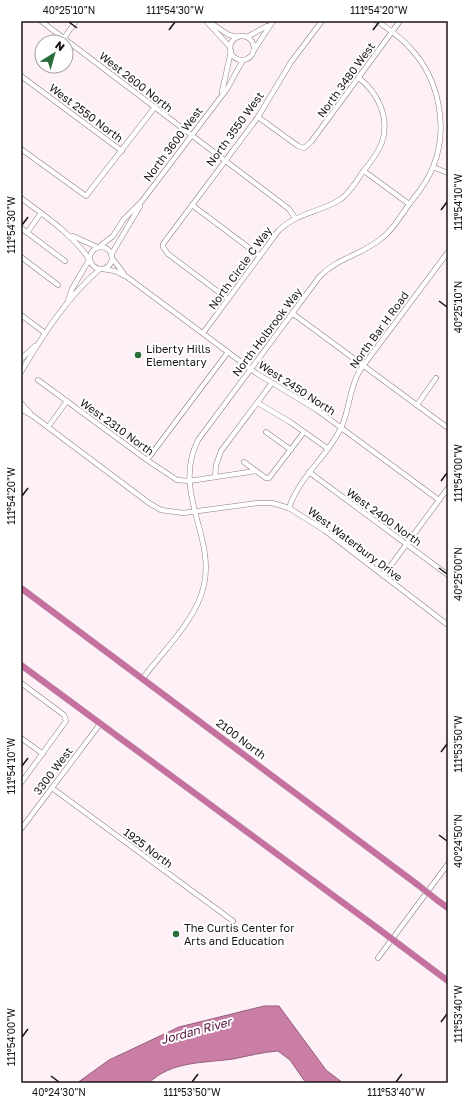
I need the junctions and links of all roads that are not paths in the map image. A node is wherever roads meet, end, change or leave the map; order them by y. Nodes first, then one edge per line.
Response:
1 (41, 21) edge
2 (76, 21) edge
3 (207, 21) edge
4 (273, 21) edge
5 (322, 21) edge
6 (377, 21) edge
7 (400, 21) edge
8 (392, 32) junction
9 (59, 34) edge
10 (67, 34) edge
11 (238, 37) junction
12 (247, 37) junction
13 (74, 46) edge
14 (231, 49) junction
15 (254, 50) junction
16 (243, 60) junction
17 (21, 76) edge
18 (359, 78) junction
19 (219, 97) junction
20 (155, 107) junction
21 (258, 117) junction
22 (190, 136) junction
23 (21, 149) edge
24 (122, 151) junction
25 (224, 161) junction
26 (433, 167) junction
27 (364, 171) junction
28 (448, 173) edge
29 (21, 198) edge
30 (142, 201) junction
31 (409, 204) junction
32 (192, 205) junction
33 (41, 213) junction
34 (295, 218) junction
35 (21, 228) edge
36 (27, 233) junction
37 (66, 233) junction
38 (98, 247) junction
39 (448, 252) edge
40 (112, 256) junction
41 (260, 256) junction
42 (21, 257) edge
43 (89, 259) junction
44 (65, 261) dead end
45 (101, 269) junction
46 (127, 277) junction
47 (58, 285) dead end
48 (228, 299) junction
49 (68, 302) junction
50 (292, 313) junction
51 (21, 315) edge
52 (45, 333) junction
53 (203, 333) junction
54 (36, 345) junction
55 (228, 352) junction
56 (21, 358) edge
57 (363, 366) junction
58 (250, 368) junction
59 (21, 372) edge
60 (436, 378) dead end
61 (38, 380) dead end
62 (272, 383) junction
63 (67, 401) junction
64 (21, 403) edge
65 (258, 403) junction
66 (417, 405) junction
67 (21, 409) edge
68 (33, 416) junction
69 (48, 427) junction
70 (341, 428) junction
71 (448, 428) edge
72 (266, 432) dead end
73 (304, 432) junction
74 (327, 448) junction
75 (291, 450) junction
76 (147, 460) junction
77 (244, 462) dead end
78 (256, 471) junction
79 (309, 472) junction
80 (215, 477) junction
81 (189, 481) junction
82 (448, 488) edge
83 (439, 500) junction
84 (289, 508) junction
85 (194, 512) junction
86 (406, 545) junction
87 (448, 575) edge
88 (383, 576) junction
89 (21, 588) edge
90 (448, 625) edge
91 (21, 665) edge
92 (142, 678) junction
93 (21, 683) edge
94 (100, 724) junction
95 (21, 738) edge
96 (42, 754) junction
97 (21, 783) edge
98 (52, 788) junction
99 (21, 829) edge
100 (448, 864) edge
101 (448, 908) edge
102 (233, 922) dead end
103 (378, 958) dead end
104 (448, 981) edge

1 - 9 street, West 2600 North
2 - 10 street
3 - 11 street
3 - 14 street
4 - 12 street
4 - 15 street
5 - 21 street, North 3550 West
6 - 8 street, North Holbrook Way
7 - 8 street, North 3480 West
8 - 18 street, North 3480 West
8 - 26 street, North Holbrook Way
11 - 12 street
11 - 14 street
12 - 15 street
13 - 20 street, West 2600 North
14 - 16 street
14 - 19 street, North 3600 West
15 - 16 street
16 - 19 street, North 3600 West
17 - 24 street, West 2550 North
18 - 21 street, North 3480 West
18 - 27 street, North Circle C Way
19 - 22 street, North 3600 West
20 - 22 street, West 2600 North
20 - 24 street
21 - 25 street, North 3550 West
22 - 25 street, West 2600 North
22 - 30 street, North 3600 West
23 - 24 street
25 - 32 street, North 3550 West
25 - 34 street, West 2600 North
26 - 28 street
26 - 31 street, North Holbrook Way
27 - 31 street
27 - 34 street, North Circle C Way
29 - 33 street
30 - 38 street, North 3600 West
30 - 40 street, North 3600 West
31 - 50 street, North Holbrook Way
32 - 41 street
32 - 48 street, North 3550 West
33 - 36 street
33 - 37 street
34 - 41 street, North Circle C Way
35 - 36 street
36 - 44 street
37 - 38 street
37 - 43 street
38 - 40 street
38 - 43 street
39 - 57 street, North Bar H Road
40 - 45 street
40 - 46 street, West 2450 North
41 - 48 street, North Circle C Way
42 - 47 street
43 - 45 street
43 - 49 street
45 - 46 street, West 2450 North
45 - 49 street
46 - 53 street, West 2450 North
48 - 53 street, North Circle C Way
49 - 52 street
50 - 57 street
50 - 58 street, North Holbrook Way
51 - 52 street
52 - 54 street
53 - 55 street, West 2450 North
54 - 56 street
54 - 59 street
55 - 58 street, West 2450 North
55 - 76 street
57 - 66 street
57 - 70 street, North Bar H Road
58 - 62 street, West 2450 North
58 - 81 street, North Holbrook Way
60 - 66 street
61 - 63 street, West 2310 North
62 - 65 street
62 - 70 street, West 2450 North
63 - 69 street
63 - 76 street, West 2310 North
64 - 68 street, West Waterbury Drive
65 - 73 street
65 - 80 street
66 - 71 street
67 - 68 street, West Waterbury Drive
68 - 69 street, West Waterbury Drive
69 - 85 street, West Waterbury Drive
70 - 74 street, North Bar H Road
70 - 83 street, West 2450 North
72 - 75 street
73 - 74 street
73 - 75 street
74 - 79 street, North Bar H Road
75 - 78 street
76 - 81 street, West 2310 North
77 - 78 street
78 - 80 street
79 - 84 street, North Bar H Road
79 - 86 street, West 2400 North
80 - 81 street
81 - 85 street, North Holbrook Way
82 - 83 street
83 - 86 street
84 - 85 street, West Waterbury Drive
84 - 88 street, West Waterbury Drive
85 - 92 street, North Holbrook Way
86 - 87 street, West 2400 North
86 - 88 street
88 - 90 street, West Waterbury Drive
89 - 92 highway, 2100 North
91 - 94 highway
92 - 101 highway, 2100 North, bridge
93 - 96 street
94 - 98 street, 3300 West
94 - 104 highway, bridge
95 - 96 street
96 - 97 street
98 - 99 street, 3300 West
98 - 102 street, 1925 North
100 - 103 street

